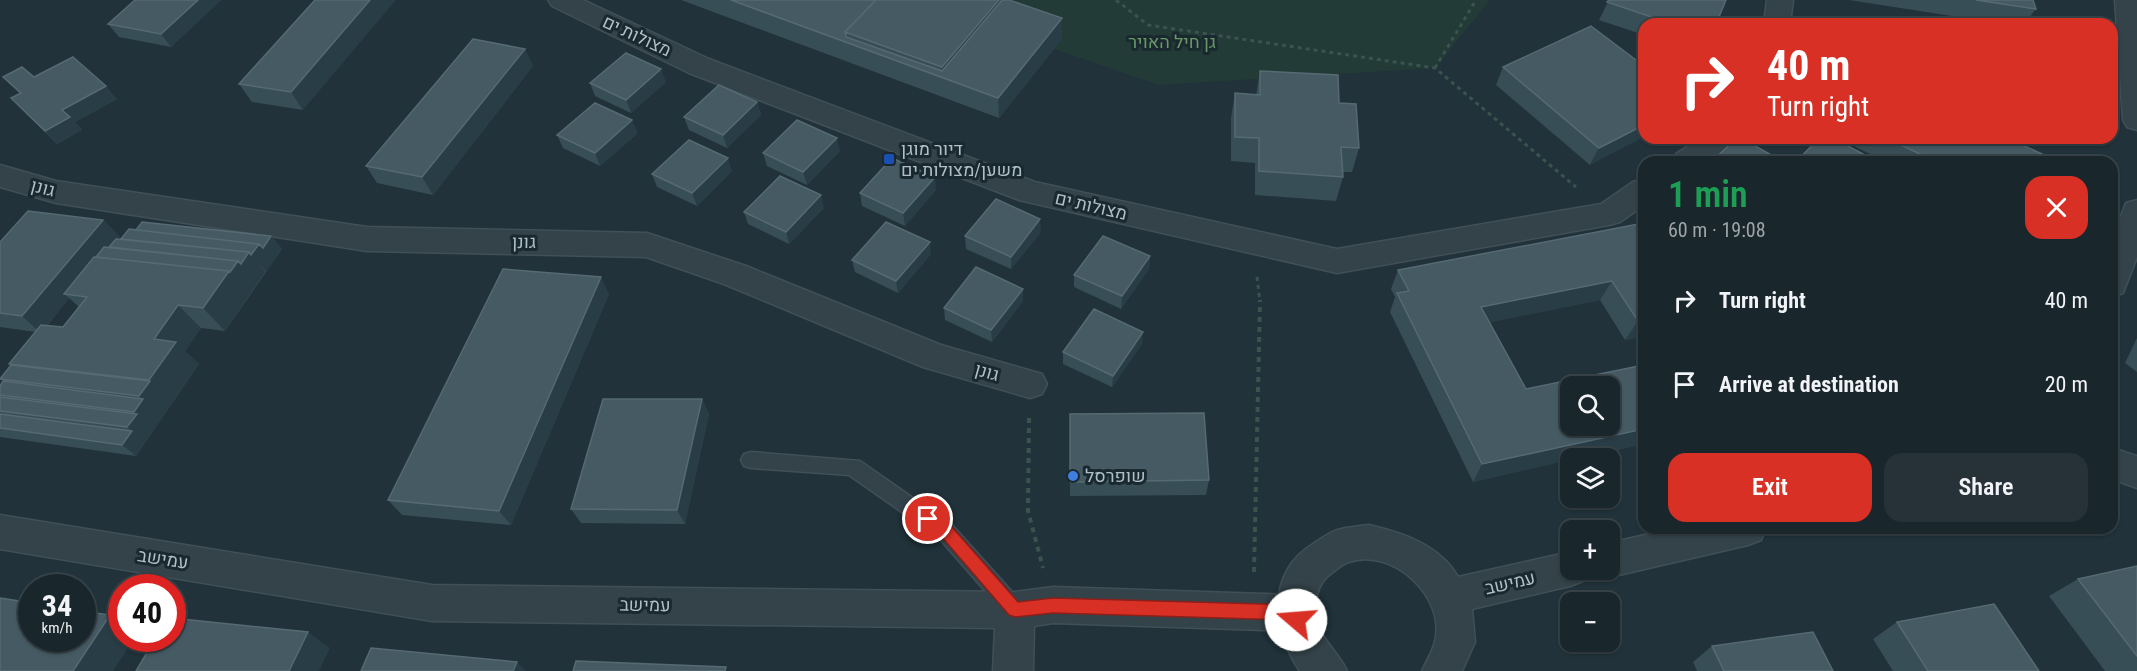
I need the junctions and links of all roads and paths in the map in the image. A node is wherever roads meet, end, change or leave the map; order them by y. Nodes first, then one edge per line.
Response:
1 (561, 0) edge
2 (1116, 0) edge
3 (1476, 0) edge
4 (1780, 0) edge
5 (2128, 0) edge
6 (1778, 18) edge
7 (1435, 68) junction
8 (2137, 120) edge
9 (1712, 144) edge
10 (1695, 156) edge
11 (0, 176) edge
12 (1638, 194) edge
13 (2137, 211) edge
14 (1609, 214) junction
15 (2118, 266) edge
16 (1261, 312) dead end
17 (1030, 384) joint
18 (751, 460) dead end
19 (2118, 465) edge
20 (2137, 472) edge
21 (0, 532) edge
22 (1722, 534) edge
23 (1620, 558) edge
24 (1560, 571) edge
25 (1449, 597) junction
26 (1053, 605) junction
27 (1015, 610) junction
28 (1253, 612) junction
29 (1296, 613) junction
30 (1013, 671) edge
31 (1327, 671) edge
32 (1442, 671) edge

1 - 14 street, מצולות ים
2 - 7 path
3 - 7 path
4 - 6 street
5 - 8 street
7 - 14 path
9 - 10 street
11 - 17 street, גונן
12 - 14 street, מצולות ים
13 - 15 street
16 - 28 path
17 - 26 path
18 - 27 lane
19 - 20 street
21 - 27 street, עמישב
22 - 23 street
24 - 25 street, עמישב
25 - 29 street
25 - 32 street
26 - 27 street, עמישב
26 - 28 street, עמישב
27 - 30 street
28 - 29 street, עמישב
29 - 31 street

